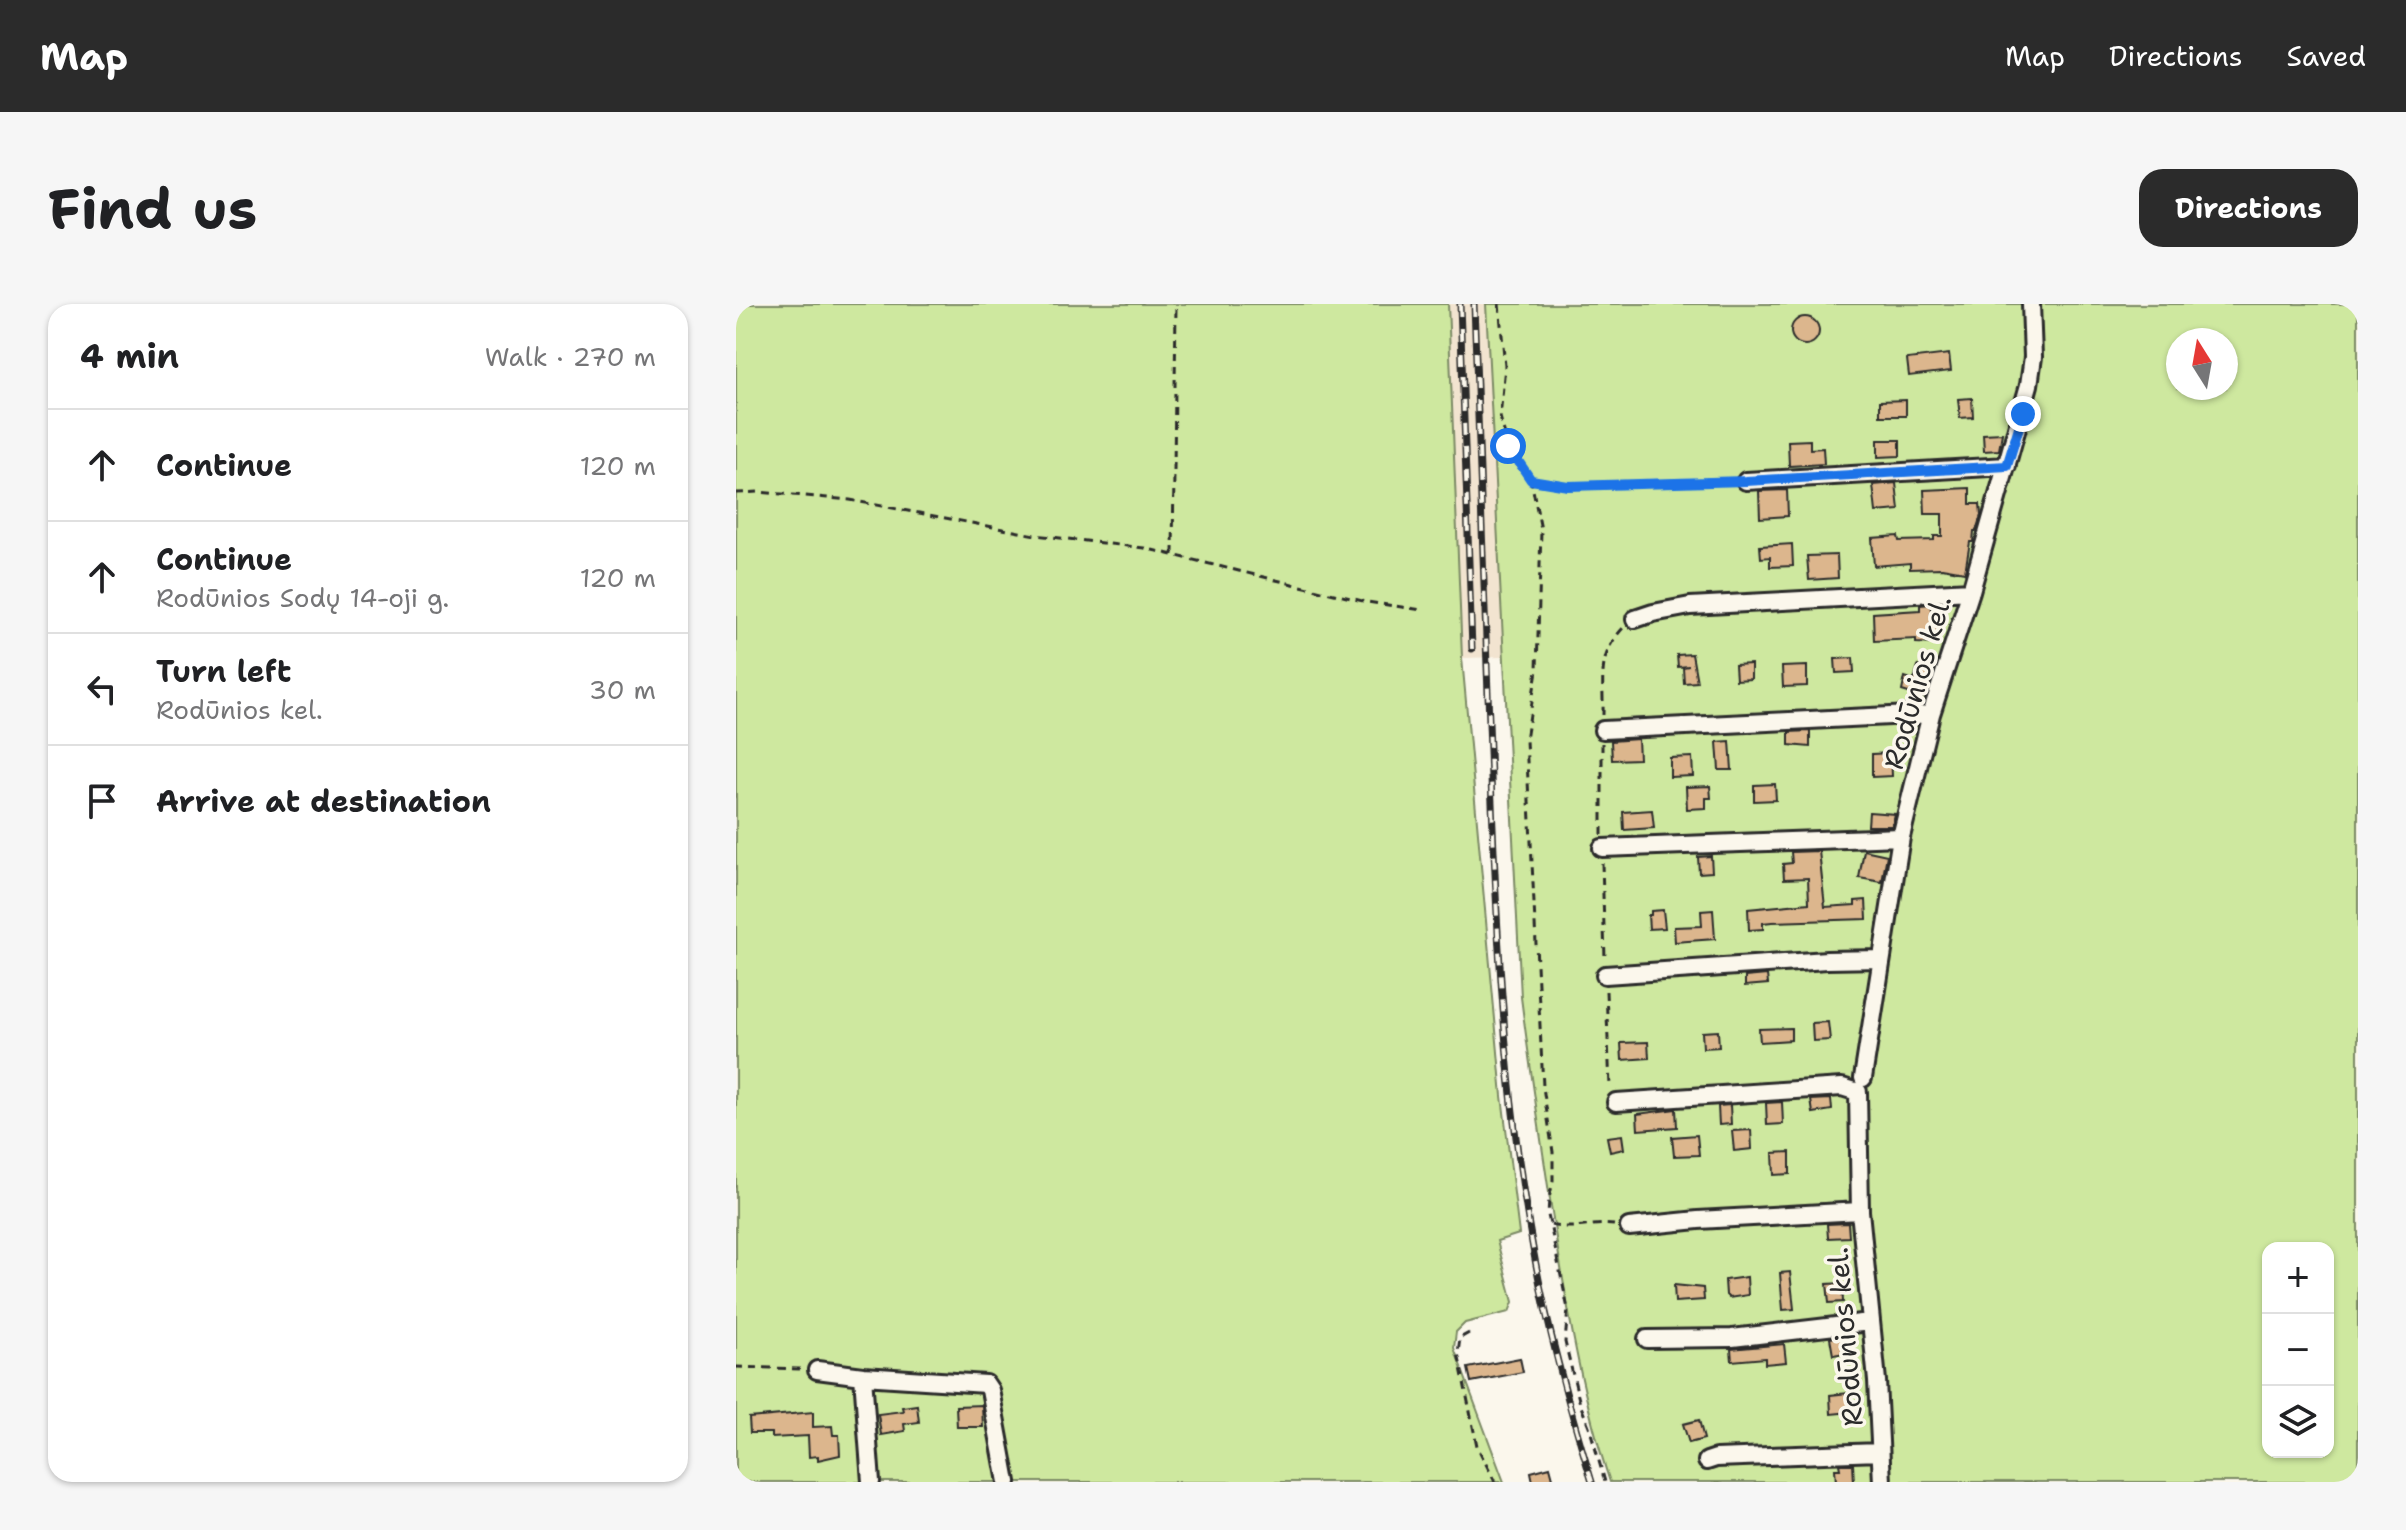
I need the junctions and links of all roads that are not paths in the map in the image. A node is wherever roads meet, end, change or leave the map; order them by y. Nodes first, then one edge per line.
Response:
1 (2031, 304) edge
2 (2007, 466) junction
3 (1746, 481) road end
4 (1971, 591) junction
5 (1635, 619) dead end
6 (1931, 714) junction
7 (1603, 730) dead end
8 (1901, 837) junction
9 (1602, 848) dead end
10 (1881, 959) junction
11 (1605, 975) dead end
12 (1860, 1085) junction
13 (1616, 1102) dead end
14 (1860, 1211) junction
15 (1629, 1227) road end
16 (1870, 1322) junction
17 (1647, 1339) dead end
18 (817, 1370) road end
19 (863, 1376) junction
20 (1880, 1452) junction
21 (1707, 1461) dead end
22 (871, 1482) edge
23 (1007, 1482) edge
24 (1882, 1482) edge

1 - 2 street, Rodūnios kel.
2 - 3 street
2 - 4 street, Rodūnios kel.
4 - 5 street
4 - 6 street, Rodūnios kel.
6 - 7 street
6 - 8 street, Rodūnios kel.
8 - 9 street
8 - 10 street, Rodūnios kel.
10 - 11 street
10 - 12 street, Rodūnios kel.
12 - 13 street
12 - 14 street, Rodūnios kel.
14 - 15 street
14 - 16 street, Rodūnios kel.
16 - 17 street
16 - 20 street, Rodūnios kel.
18 - 19 street
19 - 22 street
19 - 23 street
20 - 21 street
20 - 24 street, Rodūnios kel.

